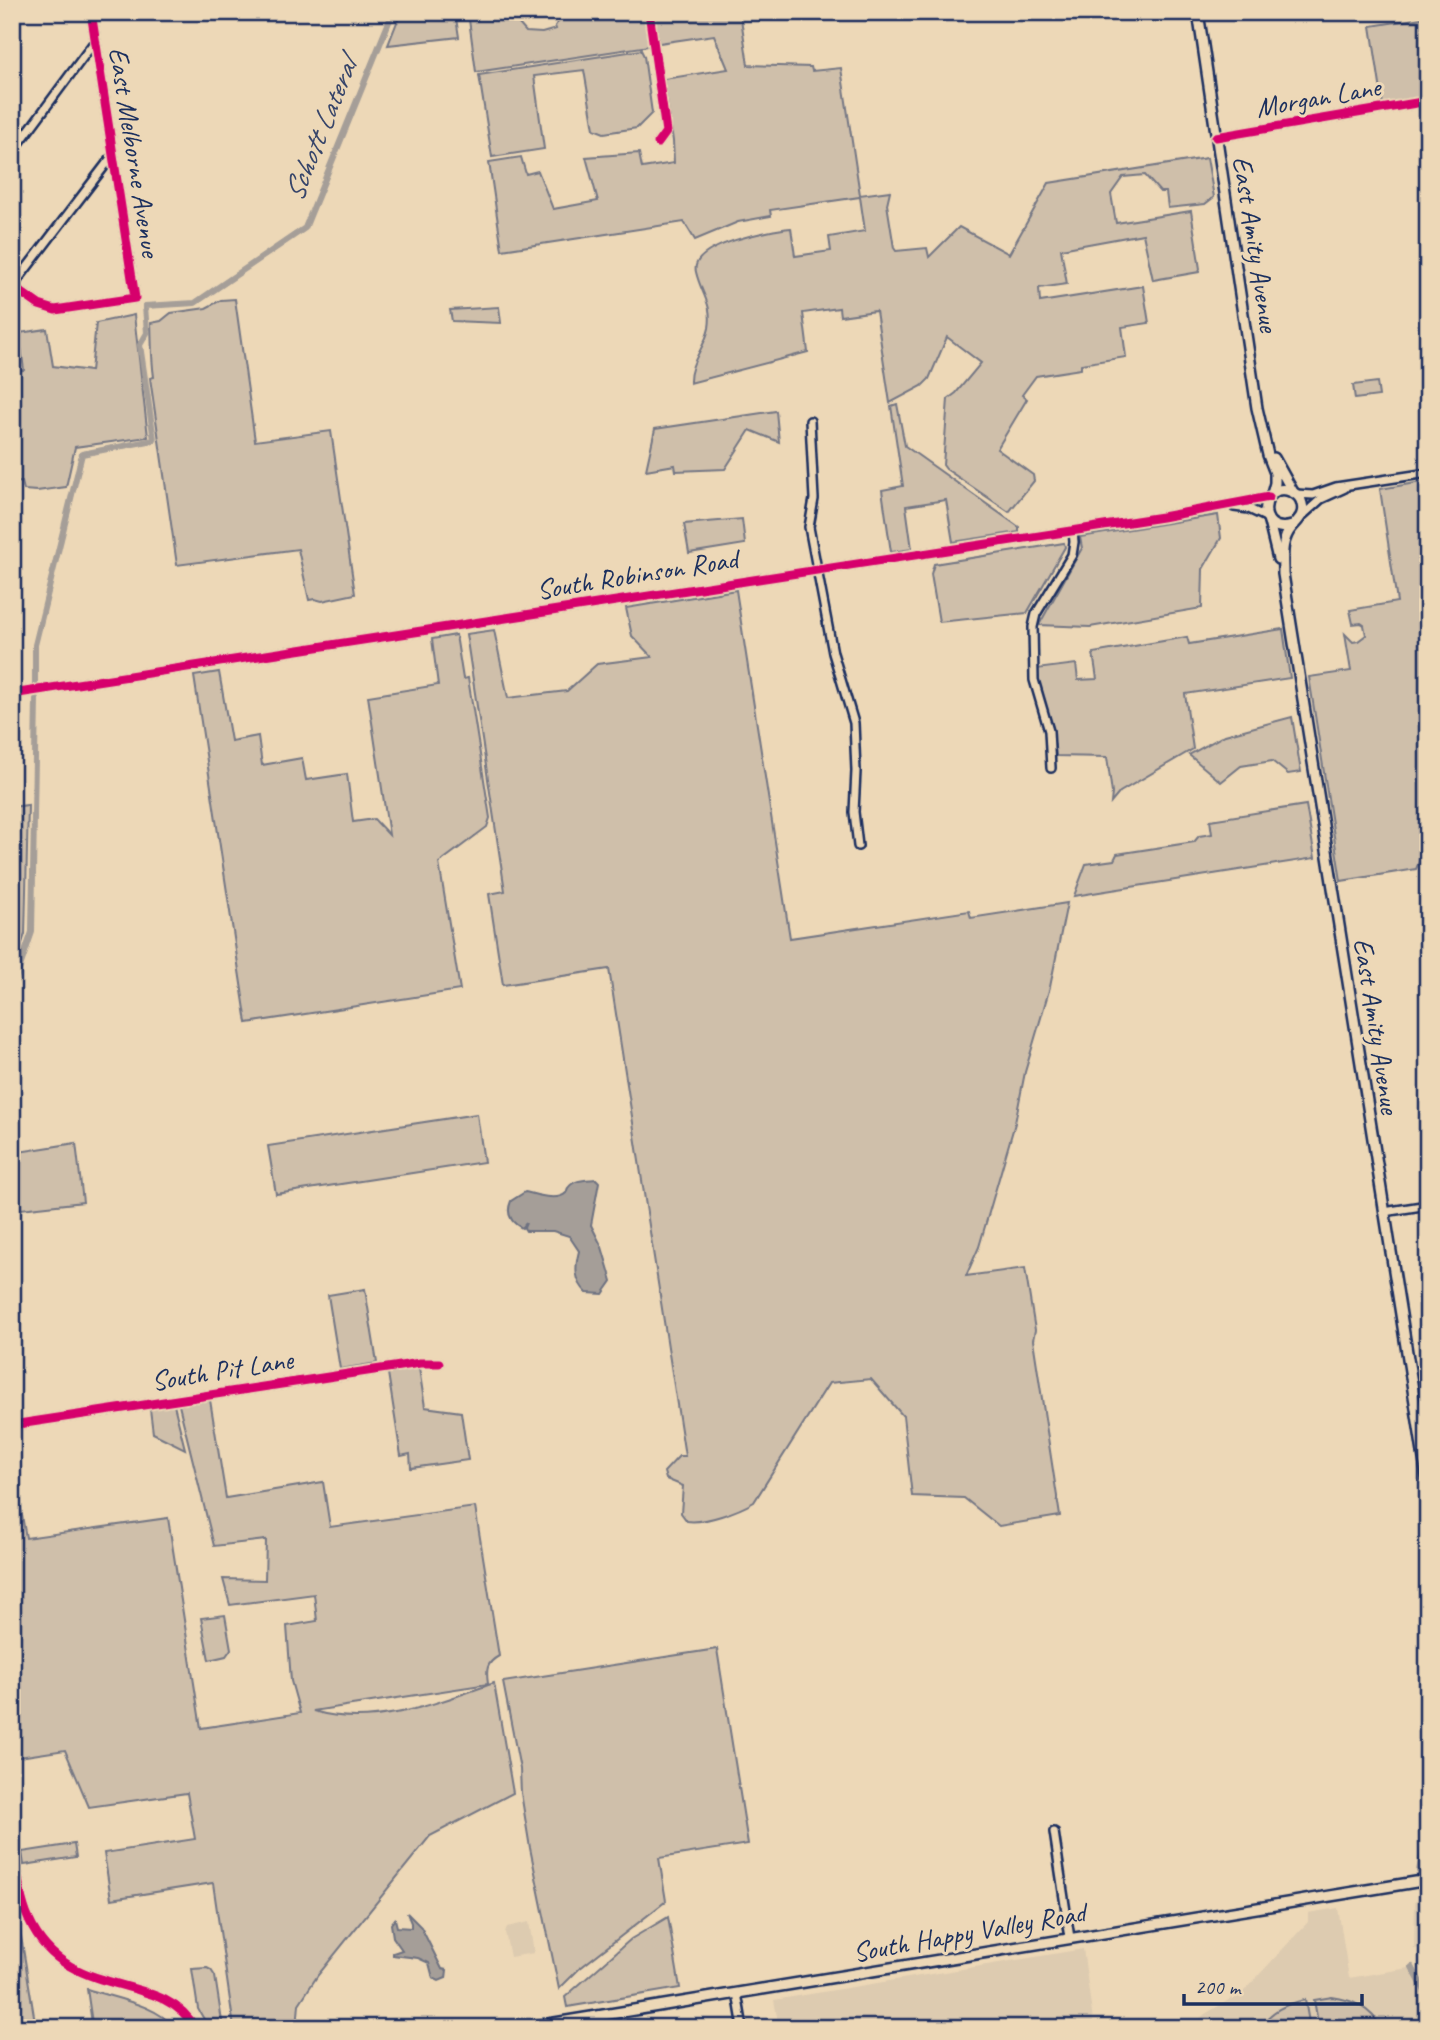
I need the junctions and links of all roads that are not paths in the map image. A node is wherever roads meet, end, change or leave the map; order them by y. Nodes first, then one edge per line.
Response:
1 (91, 12) edge
2 (649, 12) edge
3 (1198, 12) edge
4 (95, 41) junction
5 (1428, 101) edge
6 (1216, 137) junction
7 (658, 143) dead end
8 (12, 153) edge
9 (113, 155) junction
10 (13, 286) edge
11 (810, 421) dead end
12 (1265, 441) junction
13 (1428, 473) edge
14 (1349, 486) junction
15 (1295, 493) junction
16 (1271, 495) junction
17 (1230, 506) junction
18 (1301, 517) junction
19 (1268, 520) junction
20 (1292, 526) junction
21 (1073, 531) junction
22 (818, 569) junction
23 (1283, 574) junction
24 (12, 694) edge
25 (1051, 768) dead end
26 (858, 846) dead end
27 (1428, 1205) edge
28 (1384, 1212) junction
29 (439, 1363) dead end
30 (12, 1425) edge
31 (1428, 1484) edge
32 (1054, 1832) dead end
33 (12, 1835) edge
34 (13, 1841) edge
35 (1426, 1880) edge
36 (21, 1896) junction
37 (12, 1897) edge
38 (1070, 1938) junction
39 (737, 1993) junction
40 (600, 2015) junction
41 (187, 2018) junction
42 (189, 2028) edge
43 (195, 2028) edge
44 (524, 2028) edge
45 (602, 2028) edge
46 (743, 2028) edge

1 - 4 street, East Melborne Avenue
2 - 7 street
3 - 6 main road, East Amity Avenue
4 - 8 street
4 - 9 street, East Melborne Avenue
5 - 6 street, Morgan Lane
6 - 12 main road, East Amity Avenue
9 - 10 street
9 - 10 street, East Melborne Avenue
11 - 22 street
12 - 15 main road, East Amity Avenue
12 - 16 main road, East Amity Avenue
13 - 14 street
14 - 15 street
14 - 18 street
15 - 16 main road
15 - 18 main road
16 - 17 street, South Robinson Road
16 - 19 main road
17 - 19 street, South Robinson Road
17 - 21 street, South Robinson Road
18 - 20 main road
19 - 20 main road
19 - 23 main road, East Amity Avenue
20 - 23 main road, East Amity Avenue
21 - 22 street, South Robinson Road
21 - 25 street
22 - 24 street, South Robinson Road
22 - 26 street
23 - 28 main road, East Amity Avenue
27 - 28 street
28 - 31 main road, East Amity Avenue
29 - 30 street, South Pit Lane
32 - 38 street
33 - 34 street
34 - 36 street
35 - 38 main road, South Happy Valley Road
36 - 37 street
36 - 41 street
38 - 39 main road, South Happy Valley Road
39 - 40 main road, South Happy Valley Road
39 - 46 street
40 - 44 main road, South Happy Valley Road
40 - 45 street
41 - 42 street
41 - 43 street

